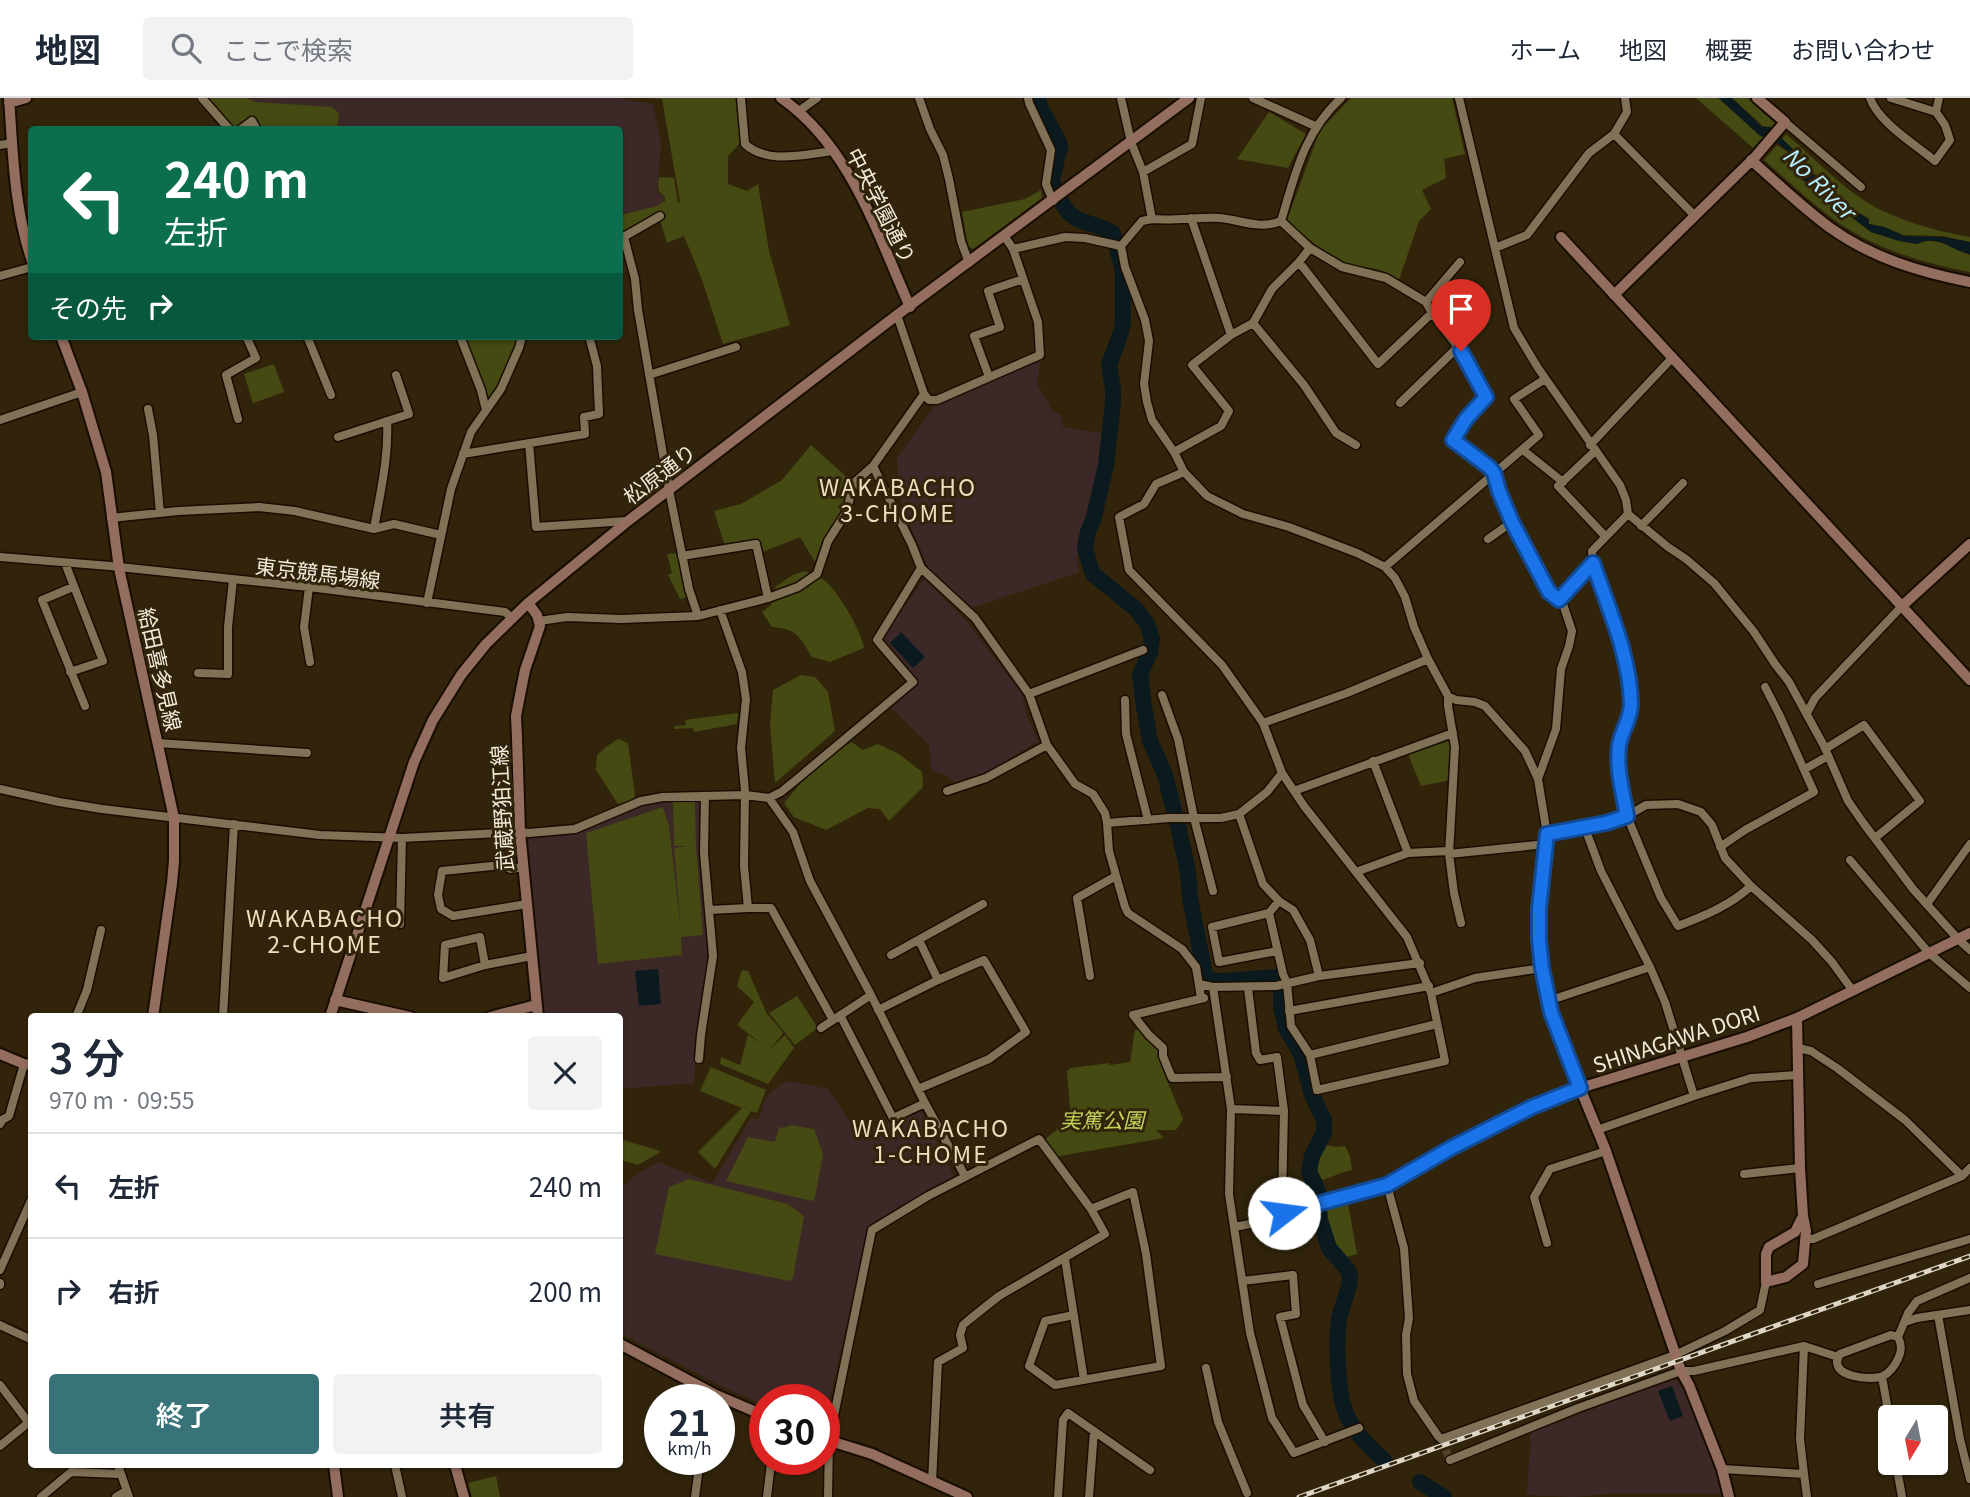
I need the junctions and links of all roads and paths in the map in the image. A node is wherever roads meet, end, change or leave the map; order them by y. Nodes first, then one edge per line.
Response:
1 (26, 98) edge
2 (202, 98) edge
3 (741, 98) edge
4 (781, 98) edge
5 (817, 98) edge
6 (919, 98) edge
7 (1028, 98) edge
8 (1121, 98) edge
9 (1189, 98) edge
10 (1201, 98) edge
11 (1253, 98) edge
12 (1341, 98) edge
13 (1459, 98) edge
14 (1625, 98) edge
15 (1757, 98) edge
16 (1870, 98) edge
17 (1891, 98) edge
18 (1939, 98) edge
19 (9, 101) edge
20 (799, 111) junction
21 (1936, 112) junction
22 (1785, 122) junction
23 (226, 126) edge
24 (1315, 127) junction
25 (1614, 134) junction
26 (1131, 142) junction
27 (12, 143) junction
28 (0, 145) edge
29 (834, 151) junction
30 (1753, 159) junction
31 (1143, 172) junction
32 (1861, 187) dead end
33 (1053, 201) junction
34 (660, 216) dead end
35 (1695, 216) junction
36 (1191, 218) junction
37 (1152, 219) junction
38 (1281, 221) junction
39 (623, 237) edge
40 (1005, 237) junction
41 (1562, 237) dead end
42 (623, 241) edge
43 (1121, 246) junction
44 (1310, 248) junction
45 (1495, 248) junction
46 (1013, 249) junction
47 (28, 252) edge
48 (1299, 262) junction
49 (1460, 262) dead end
50 (969, 263) junction
51 (28, 266) edge
52 (0, 276) edge
53 (1023, 279) junction
54 (1970, 282) edge
55 (1615, 295) junction
56 (1426, 302) junction
57 (910, 307) junction
58 (1432, 313) junction
59 (897, 315) junction
60 (1253, 323) junction
61 (1231, 335) junction
62 (62, 340) edge
63 (248, 340) edge
64 (309, 340) edge
65 (462, 340) edge
66 (521, 340) edge
67 (590, 340) edge
68 (736, 347) dead end
69 (1458, 347) junction
70 (1674, 357) junction
71 (396, 375) dead end
72 (649, 375) junction
73 (989, 377) junction
74 (1545, 379) junction
75 (82, 392) junction
76 (924, 394) junction
77 (331, 395) dead end
78 (1400, 403) dead end
79 (148, 409) dead end
80 (486, 410) junction
81 (238, 419) dead end
82 (0, 420) edge
83 (387, 421) junction
84 (338, 437) dead end
85 (529, 443) junction
86 (1356, 445) dead end
87 (1593, 448) junction
88 (1523, 450) junction
89 (1174, 452) junction
90 (463, 454) junction
91 (873, 466) junction
92 (1184, 472) junction
93 (1494, 473) junction
94 (1563, 482) junction
95 (1683, 482) dead end
96 (669, 490) junction
97 (160, 513) junction
98 (1628, 514) junction
99 (111, 518) junction
100 (628, 521) junction
101 (1512, 522) junction
102 (1641, 526) junction
103 (374, 529) junction
104 (441, 535) junction
105 (1605, 536) junction
106 (1488, 538) dead end
107 (1970, 544) edge
108 (682, 556) junction
109 (0, 557) edge
110 (65, 563) junction
111 (1593, 563) junction
112 (1385, 567) junction
113 (118, 568) junction
114 (921, 568) junction
115 (233, 580) junction
116 (73, 587) junction
117 (309, 587) junction
118 (768, 598) junction
119 (1559, 600) junction
120 (427, 603) junction
121 (527, 603) junction
122 (1902, 606) junction
123 (720, 610) junction
124 (698, 616) junction
125 (512, 618) junction
126 (539, 621) junction
127 (1143, 650) dead end
128 (1428, 659) junction
129 (310, 662) dead end
130 (70, 673) junction
131 (198, 673) dead end
132 (1970, 680) edge
133 (1765, 687) dead end
134 (1029, 694) junction
135 (1162, 695) dead end
136 (1448, 696) junction
137 (1125, 700) dead end
138 (85, 706) dead end
139 (1807, 713) junction
140 (1263, 723) junction
141 (1453, 733) junction
142 (158, 743) junction
143 (1047, 745) junction
144 (307, 753) dead end
145 (1826, 753) junction
146 (1373, 761) junction
147 (1805, 769) junction
148 (1282, 773) junction
149 (1538, 779) junction
150 (0, 789) edge
151 (947, 791) dead end
152 (1294, 791) junction
153 (745, 795) junction
154 (705, 796) junction
155 (769, 798) junction
156 (1239, 814) junction
157 (1627, 816) junction
158 (174, 818) junction
159 (1194, 818) junction
160 (1148, 820) junction
161 (1108, 823) junction
162 (234, 824) junction
163 (1585, 828) junction
164 (520, 832) junction
165 (1547, 834) junction
166 (388, 838) junction
167 (402, 838) junction
168 (1875, 838) junction
169 (1547, 844) junction
170 (1970, 844) edge
171 (1720, 847) junction
172 (1408, 853) junction
173 (1449, 853) junction
174 (1850, 860) dead end
175 (523, 866) junction
176 (1356, 872) junction
177 (1116, 876) junction
178 (1751, 886) junction
179 (1213, 891) dead end
180 (1279, 901) junction
181 (527, 904) junction
182 (983, 904) dead end
183 (1927, 904) junction
184 (748, 908) junction
185 (710, 910) junction
186 (1269, 913) junction
187 (400, 923) dead end
188 (1461, 923) dead end
189 (101, 930) dead end
190 (1970, 933) edge
191 (1958, 939) junction
192 (919, 940) junction
193 (1970, 950) edge
194 (1278, 951) junction
195 (1929, 953) junction
196 (891, 955) dead end
197 (532, 956) junction
198 (1420, 963) junction
199 (485, 965) junction
200 (1650, 967) junction
201 (1542, 968) junction
202 (1090, 976) dead end
203 (1319, 976) junction
204 (938, 980) junction
205 (1287, 983) junction
206 (1199, 984) junction
207 (1248, 988) junction
208 (1970, 988) edge
209 (1430, 990) junction
210 (1853, 991) junction
211 (1213, 992) junction
212 (871, 995) junction
213 (1202, 998) junction
214 (335, 1000) junction
215 (1548, 1001) junction
216 (878, 1010) junction
217 (537, 1011) edge
218 (1289, 1012) junction
219 (78, 1013) edge
220 (154, 1013) edge
221 (223, 1013) edge
222 (331, 1013) edge
223 (392, 1013) edge
224 (837, 1018) junction
225 (1797, 1018) junction
226 (1437, 1024) junction
227 (821, 1028) dead end
228 (1798, 1048) junction
229 (0, 1054) edge
230 (1310, 1055) junction
231 (1683, 1056) junction
232 (699, 1059) dead end
233 (28, 1064) edge
234 (1798, 1075) junction
235 (1227, 1077) junction
236 (1580, 1088) junction
237 (918, 1089) junction
238 (1694, 1096) junction
239 (925, 1103) junction
240 (1231, 1109) junction
241 (1284, 1111) junction
242 (0, 1124) edge
243 (1597, 1130) junction
244 (1606, 1151) junction
245 (1800, 1168) junction
246 (1970, 1168) edge
247 (1744, 1174) dead end
248 (965, 1176) junction
249 (1962, 1176) junction
250 (1387, 1185) junction
251 (28, 1207) edge
252 (1091, 1209) junction
253 (1284, 1213) junction
254 (1803, 1216) junction
255 (1234, 1227) junction
256 (1805, 1239) junction
257 (1970, 1239) edge
258 (1548, 1243) dead end
259 (1065, 1259) junction
260 (0, 1270) edge
261 (1970, 1278) edge
262 (1242, 1281) junction
263 (1766, 1282) junction
264 (1818, 1284) dead end
265 (1970, 1310) edge
266 (1074, 1315) junction
267 (1938, 1315) junction
268 (1905, 1322) junction
269 (0, 1325) edge
270 (28, 1338) edge
271 (1898, 1338) junction
272 (623, 1346) edge
273 (1804, 1346) junction
274 (1675, 1355) junction
275 (1838, 1357) junction
276 (1206, 1368) dead end
277 (1681, 1371) junction
278 (1881, 1377) junction
279 (1084, 1380) junction
280 (690, 1384) edge
281 (839, 1384) edge
282 (0, 1385) edge
283 (1887, 1405) edge
284 (28, 1422) edge
285 (28, 1426) edge
286 (1359, 1428) dead end
287 (1094, 1431) junction
288 (1325, 1442) junction
289 (840, 1443) edge
290 (0, 1446) edge
291 (1450, 1460) dead end
292 (68, 1468) edge
293 (334, 1468) edge
294 (396, 1468) edge
295 (456, 1468) edge
296 (119, 1469) edge
297 (1722, 1469) junction
298 (1150, 1470) dead end
299 (1804, 1474) junction
300 (699, 1475) edge
301 (770, 1475) edge
302 (828, 1475) edge
303 (1898, 1475) edge
304 (1970, 1479) edge
305 (932, 1482) junction
306 (1247, 1493) dead end
307 (127, 1494) edge
308 (959, 1496) edge
309 (41, 1497) edge
310 (116, 1497) edge
311 (338, 1497) edge
312 (402, 1497) edge
313 (464, 1497) edge
314 (695, 1497) edge
315 (767, 1497) edge
316 (828, 1497) edge
317 (1058, 1497) edge
318 (1066, 1497) edge
319 (1089, 1497) edge
320 (1729, 1497) edge
321 (1807, 1497) edge
322 (1902, 1497) edge

1 - 19 street
2 - 23 street
3 - 29 street
4 - 20 street, 中央学園通り
5 - 20 street
6 - 50 street
7 - 33 street
8 - 26 street
9 - 26 street, 松原通り
10 - 31 street
11 - 24 street
12 - 24 street
13 - 45 street
14 - 25 street
15 - 22 street
16 - 21 street
17 - 21 street
18 - 21 street
19 - 27 street
20 - 29 street, 中央学園通り
22 - 30 street
22 - 32 street
24 - 38 street
25 - 35 street
25 - 45 street
26 - 31 street
26 - 33 street, 松原通り
27 - 28 street
27 - 47 street
29 - 57 street, 中央学園通り
30 - 35 street
30 - 54 street
31 - 37 street
33 - 40 street, 松原通り
34 - 39 street
35 - 55 street
36 - 37 street
36 - 38 street
36 - 61 street
37 - 43 street
38 - 44 street
40 - 46 street
40 - 50 street, 松原通り
41 - 55 street
42 - 72 street
43 - 46 street
43 - 89 street
44 - 48 street
44 - 56 street
45 - 74 street
46 - 53 street
48 - 58 street
48 - 60 street
49 - 56 street
50 - 57 street, 松原通り
51 - 52 street
53 - 73 street
53 - 73 street
55 - 70 street
56 - 58 street
57 - 59 street, 松原通り
58 - 69 street
59 - 76 street
59 - 96 street, 松原通り
60 - 61 street
60 - 86 street
61 - 89 street
62 - 75 street, 給田喜多見線
63 - 81 street
64 - 77 street
65 - 80 street
66 - 80 street
67 - 85 street
68 - 72 street
69 - 78 street
69 - 93 street
70 - 87 street
70 - 122 street
71 - 83 street
72 - 96 street
73 - 76 street
74 - 87 street
74 - 88 street
75 - 82 street
75 - 99 street, 給田喜多見線
76 - 91 street
79 - 97 street
80 - 90 street
83 - 84 street
83 - 103 street
85 - 90 street
85 - 100 street
87 - 94 street
87 - 98 street
88 - 93 street
88 - 94 street
89 - 92 street
90 - 104 street
91 - 114 street
91 - 118 street
92 - 112 street
92 - 140 street
93 - 101 street
93 - 112 street
94 - 105 street
95 - 102 street
96 - 100 street, 松原通り
96 - 108 street
97 - 99 street
97 - 103 street
98 - 102 street
98 - 105 street
99 - 113 street, 給田喜多見線
100 - 121 street, 松原通り
101 - 106 street
101 - 119 street
102 - 139 street
103 - 104 street
104 - 120 street
105 - 111 street
107 - 122 street
108 - 118 street
108 - 124 street
109 - 110 street, 東京競馬場線
110 - 113 street, 東京競馬場線
110 - 116 street
111 - 119 street
111 - 157 street
112 - 128 street
113 - 115 street, 東京競馬場線
113 - 142 street, 給田喜多見線
114 - 134 street
114 - 155 street
115 - 117 street, 東京競馬場線
115 - 131 street
116 - 130 street
116 - 130 street
117 - 120 street, 東京競馬場線
117 - 129 street
118 - 123 street
119 - 149 street
120 - 125 street, 東京競馬場線
121 - 125 street, 松原通り
121 - 126 street
122 - 132 street
122 - 139 street
123 - 124 street
123 - 153 street
124 - 126 street
125 - 166 street, 松原通り
126 - 164 street, 武蔵野狛江線
127 - 134 street
128 - 136 street
128 - 140 street
130 - 138 street
133 - 147 street
134 - 143 street
135 - 159 street
136 - 141 street
136 - 149 street
137 - 160 street
139 - 145 street
140 - 148 street
141 - 146 street
141 - 173 street
142 - 144 street
142 - 158 street, 給田喜多見線
143 - 151 street
143 - 161 street
145 - 147 street
145 - 168 street
145 - 168 street
146 - 152 street
146 - 172 street
147 - 171 street
148 - 152 street
148 - 156 street
149 - 165 street
150 - 158 street
152 - 176 street
153 - 154 street
153 - 155 street
153 - 184 street
154 - 164 street
154 - 185 street
155 - 212 street
156 - 159 street
156 - 180 street
157 - 163 street
157 - 171 street
157 - 178 street
158 - 162 street
158 - 220 street, 給田喜多見線
159 - 160 street
159 - 179 street
160 - 161 street
161 - 177 street
162 - 166 street
162 - 221 street
163 - 165 street
163 - 200 street
164 - 167 street
164 - 175 street, 武蔵野狛江線
165 - 169 street
166 - 167 street
166 - 214 street, 松原通り
167 - 187 street
168 - 183 street
169 - 173 street
169 - 201 street
170 - 183 street
171 - 178 street
172 - 173 street
172 - 176 street
173 - 188 street
174 - 195 street
175 - 181 street, 武蔵野狛江線
175 - 181 street
176 - 198 street
177 - 202 street
177 - 206 street
178 - 210 street
180 - 186 street
180 - 203 street
181 - 197 street, 武蔵野狛江線
182 - 192 street
183 - 191 street
184 - 185 street
184 - 224 street
185 - 232 street
186 - 194 street
186 - 194 street
189 - 219 street
190 - 191 street, SHINAGAWA DORI
191 - 193 street
191 - 195 street, SHINAGAWA DORI
192 - 196 street
192 - 204 street
194 - 205 street
195 - 208 street
195 - 210 street, SHINAGAWA DORI
197 - 199 street
197 - 217 street, 武蔵野狛江線
198 - 203 street
198 - 209 street
199 - 199 street
200 - 215 street
200 - 231 street
201 - 209 street
201 - 215 street
203 - 205 street
204 - 216 street
204 - 237 street
205 - 207 street
205 - 218 street
206 - 211 street
206 - 213 street
207 - 211 street
207 - 241 street
209 - 218 street
209 - 226 street
210 - 225 street, SHINAGAWA DORI
211 - 213 street
211 - 235 street
212 - 216 street
212 - 224 street
213 - 235 street
214 - 222 street, 松原通り
214 - 223 street
215 - 236 street
216 - 237 street
218 - 230 street
224 - 227 street
224 - 239 street
225 - 228 street
225 - 231 street, SHINAGAWA DORI
226 - 230 street
226 - 230 street
228 - 234 street
228 - 249 street
229 - 233 street
231 - 236 street, SHINAGAWA DORI
231 - 238 street
233 - 242 street
234 - 238 street
234 - 245 street
235 - 240 street
236 - 243 street
236 - 250 street, SHINAGAWA DORI
237 - 239 street
238 - 243 street
239 - 248 street
240 - 241 street
240 - 255 street
241 - 253 street
243 - 244 street
244 - 258 street
244 - 274 street
245 - 247 street
245 - 254 street
246 - 249 street
248 - 252 street
248 - 281 street
249 - 256 street
250 - 253 street, SHINAGAWA DORI
250 - 274 street
251 - 260 street
252 - 259 street
252 - 279 street
253 - 255 street, SHINAGAWA DORI
254 - 256 street
254 - 263 street
255 - 262 street
256 - 263 street
257 - 264 street
259 - 266 street
259 - 305 street
261 - 268 street
262 - 288 street
262 - 288 street
263 - 274 street
265 - 267 street
266 - 279 street
266 - 279 street
267 - 268 street
267 - 304 street
268 - 271 street
269 - 270 street
271 - 275 street
271 - 278 street
272 - 280 street
273 - 275 street
273 - 277 street
273 - 299 street
274 - 277 street
275 - 278 street
276 - 306 street
277 - 291 street
277 - 297 street
278 - 283 street
282 - 284 street
285 - 290 street
286 - 288 street
287 - 298 street
287 - 317 street
287 - 319 street
289 - 305 street
292 - 296 street
292 - 309 street
293 - 311 street
294 - 312 street
295 - 313 street
296 - 307 street
297 - 299 street
297 - 320 street
299 - 321 street
300 - 314 street
301 - 315 street
302 - 316 street
303 - 322 street
305 - 308 street
307 - 310 street
317 - 318 street

